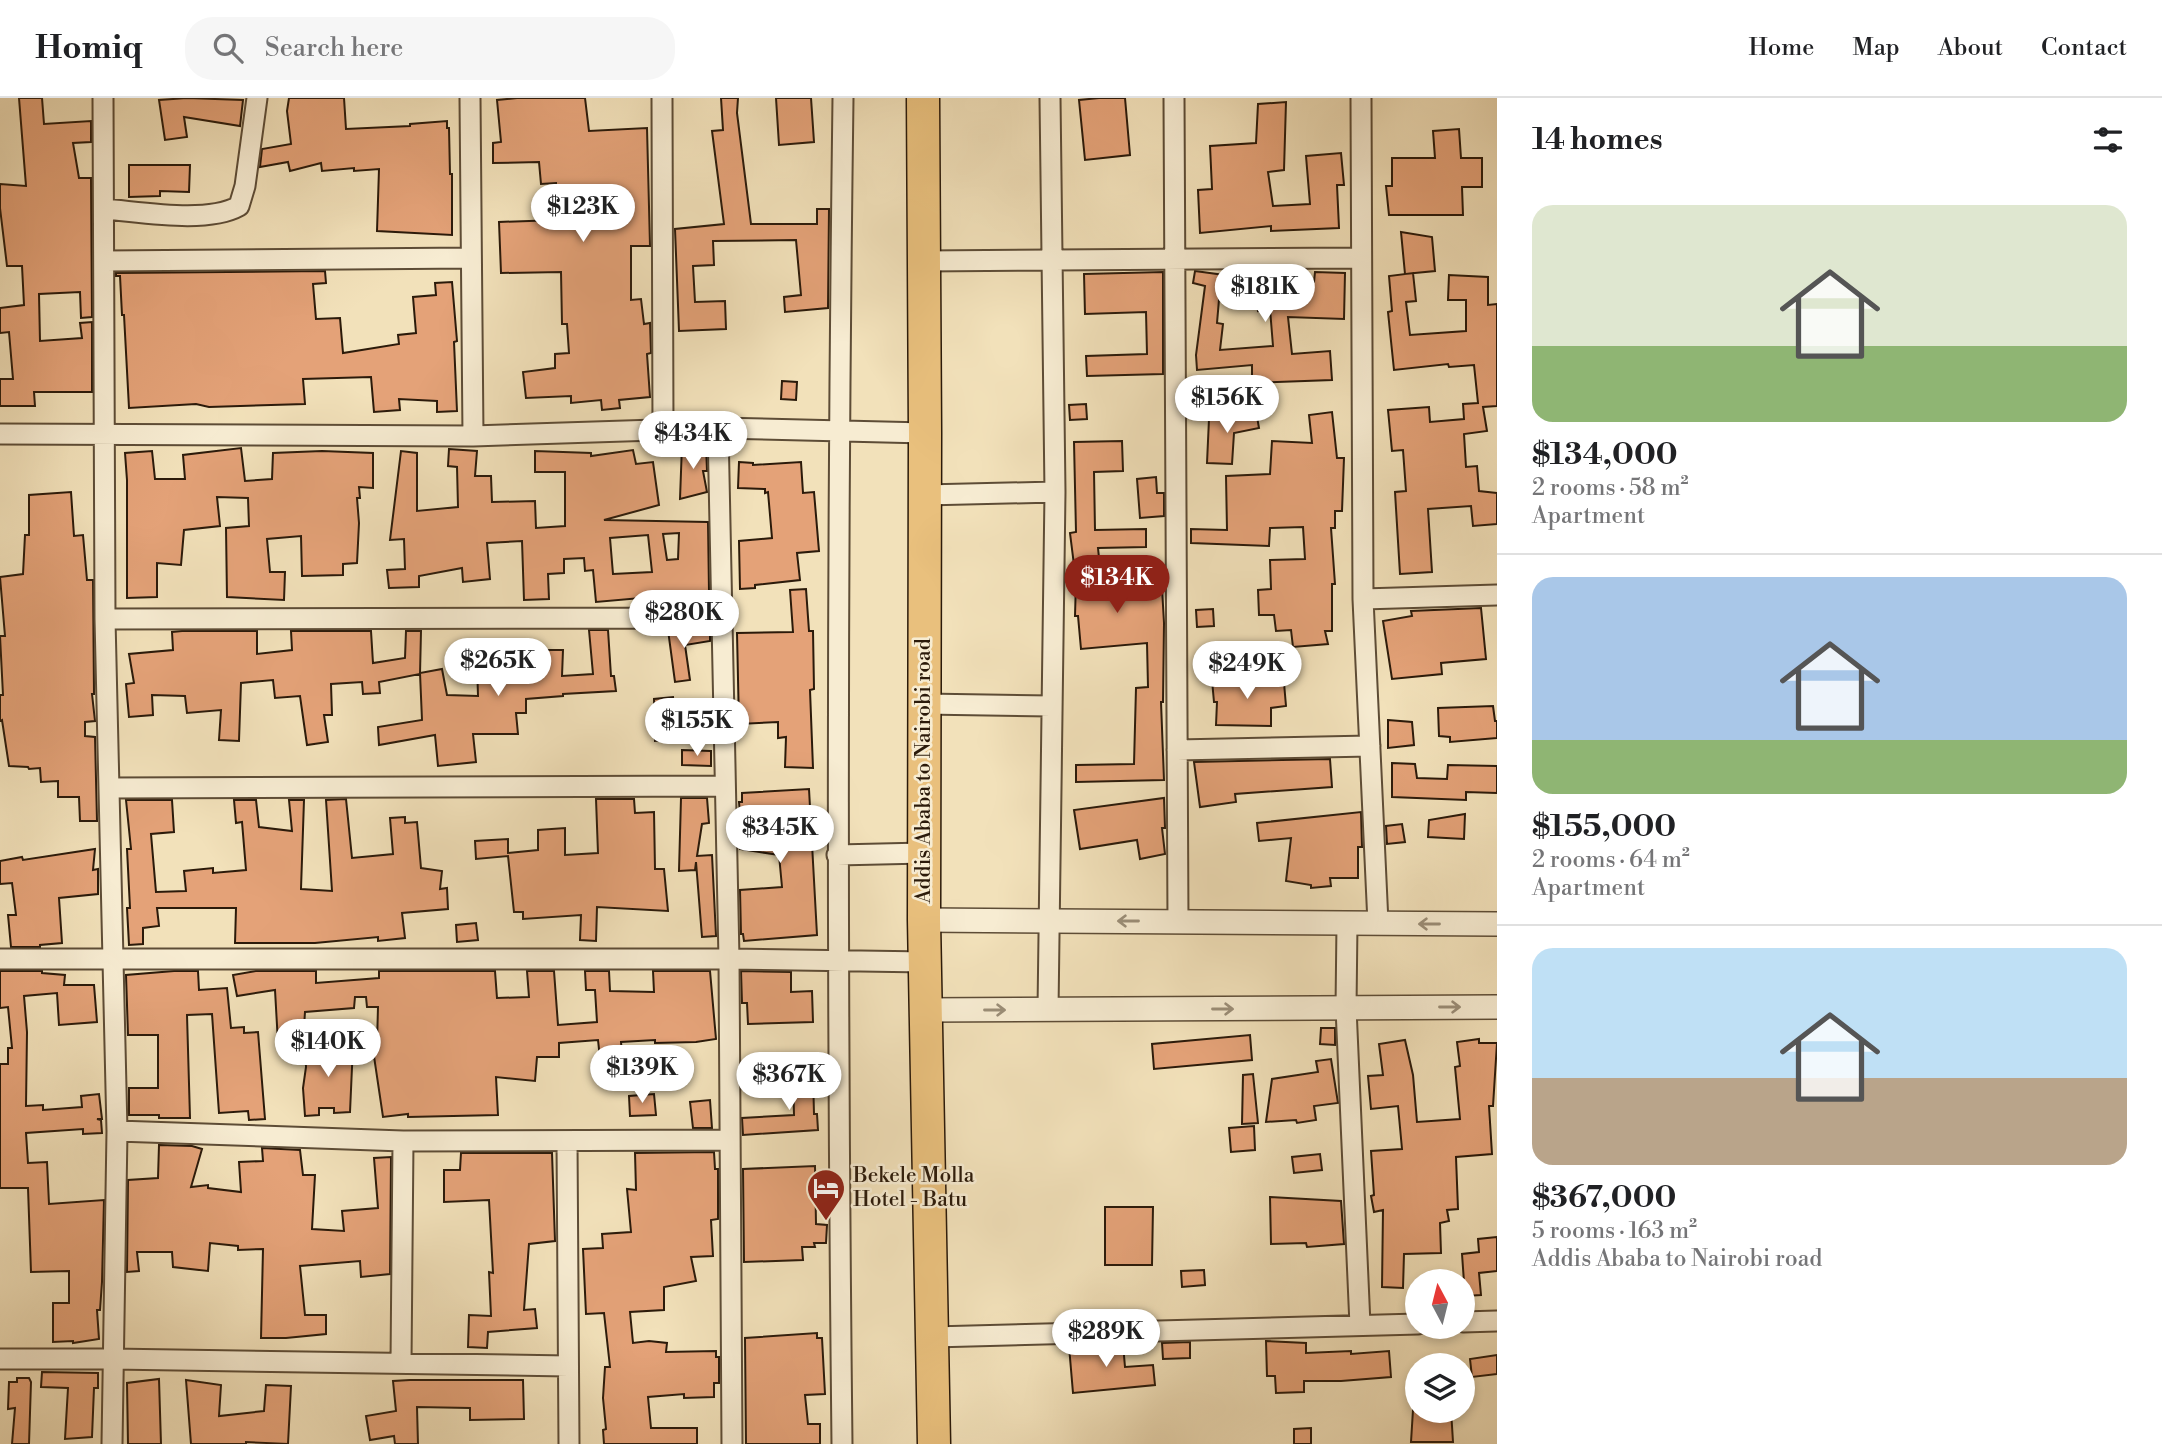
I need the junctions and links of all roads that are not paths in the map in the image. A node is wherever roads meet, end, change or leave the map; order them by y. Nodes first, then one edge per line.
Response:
1 (103, 98) edge
2 (257, 98) edge
3 (470, 98) edge
4 (662, 98) edge
5 (844, 98) edge
6 (923, 98) edge
7 (1050, 98) edge
8 (1174, 98) edge
9 (1361, 98) edge
10 (104, 209) junction
11 (471, 258) junction
12 (1361, 258) junction
13 (1052, 259) junction
14 (1175, 259) junction
15 (104, 261) junction
16 (924, 261) junction
17 (718, 428) junction
18 (663, 431) junction
19 (838, 431) junction
20 (103, 433) junction
21 (925, 433) junction
22 (0, 434) edge
23 (473, 436) junction
24 (1055, 492) junction
25 (925, 495) junction
26 (1497, 595) edge
27 (1363, 599) junction
28 (722, 618) junction
29 (105, 619) junction
30 (924, 704) junction
31 (1052, 706) junction
32 (1370, 746) junction
33 (1177, 750) junction
34 (725, 786) junction
35 (109, 788) junction
36 (924, 853) junction
37 (837, 855) junction
38 (924, 920) junction
39 (1049, 921) junction
40 (1178, 922) junction
41 (1347, 923) junction
42 (1378, 923) junction
43 (1497, 924) edge
44 (729, 958) junction
45 (0, 959) edge
46 (113, 959) junction
47 (837, 961) junction
48 (926, 962) junction
49 (1497, 1007) edge
50 (1346, 1008) junction
51 (927, 1010) junction
52 (1048, 1010) junction
53 (117, 1131) junction
54 (730, 1140) junction
55 (403, 1141) junction
56 (567, 1141) junction
57 (1497, 1321) edge
58 (1475, 1322) edge
59 (1405, 1324) edge
60 (1360, 1325) junction
61 (933, 1337) junction
62 (0, 1359) edge
63 (112, 1359) junction
64 (401, 1363) junction
65 (568, 1366) junction
66 (112, 1444) edge
67 (569, 1444) edge
68 (732, 1444) edge
69 (842, 1444) edge
70 (934, 1444) edge

1 - 10 street
2 - 10 street
3 - 11 street
4 - 18 street
5 - 19 street
6 - 16 highway, Addis Ababa to Nairobi road
7 - 13 street
8 - 14 street
9 - 12 street
10 - 15 street
11 - 15 street
11 - 23 street
12 - 14 street
12 - 27 street
13 - 14 street
13 - 16 street
13 - 24 street
14 - 33 street
15 - 20 street
16 - 21 highway, Addis Ababa to Nairobi road
17 - 18 street
17 - 19 street
17 - 28 street
18 - 23 street
19 - 21 street
19 - 37 street
20 - 22 street
20 - 23 street
20 - 29 street
21 - 25 highway, Addis Ababa to Nairobi road
24 - 25 street
24 - 31 street
25 - 30 highway, Addis Ababa to Nairobi road
26 - 27 street
27 - 32 street
28 - 29 street
28 - 34 street
29 - 35 street
30 - 31 street
30 - 36 highway, Addis Ababa to Nairobi road
31 - 39 street
32 - 33 street
32 - 42 street
33 - 40 street
34 - 35 street
34 - 44 street
35 - 46 street
36 - 37 street
36 - 38 highway, Addis Ababa to Nairobi road
37 - 47 street
38 - 39 street
38 - 48 highway, Addis Ababa to Nairobi road
40 -> 39 street
39 - 52 street
40 - 41 street
41 - 42 street
41 - 50 street
43 -> 42 street
44 - 46 street
44 - 47 street
44 - 54 street
45 - 46 street
46 - 53 street
47 - 48 street
47 - 69 street
48 - 51 highway, Addis Ababa to Nairobi road
50 -> 49 street
52 -> 50 street
50 - 60 street
51 -> 52 street
51 - 61 highway, Addis Ababa to Nairobi road
53 - 55 street
53 - 63 street
54 - 56 street
54 - 68 street
55 - 56 street
55 - 64 street
56 - 65 street
57 - 58 street
59 - 60 street
60 - 61 street
61 - 70 highway, Addis Ababa to Nairobi road
62 - 63 street
63 - 64 street
63 - 66 street
64 - 65 street
65 - 67 street

